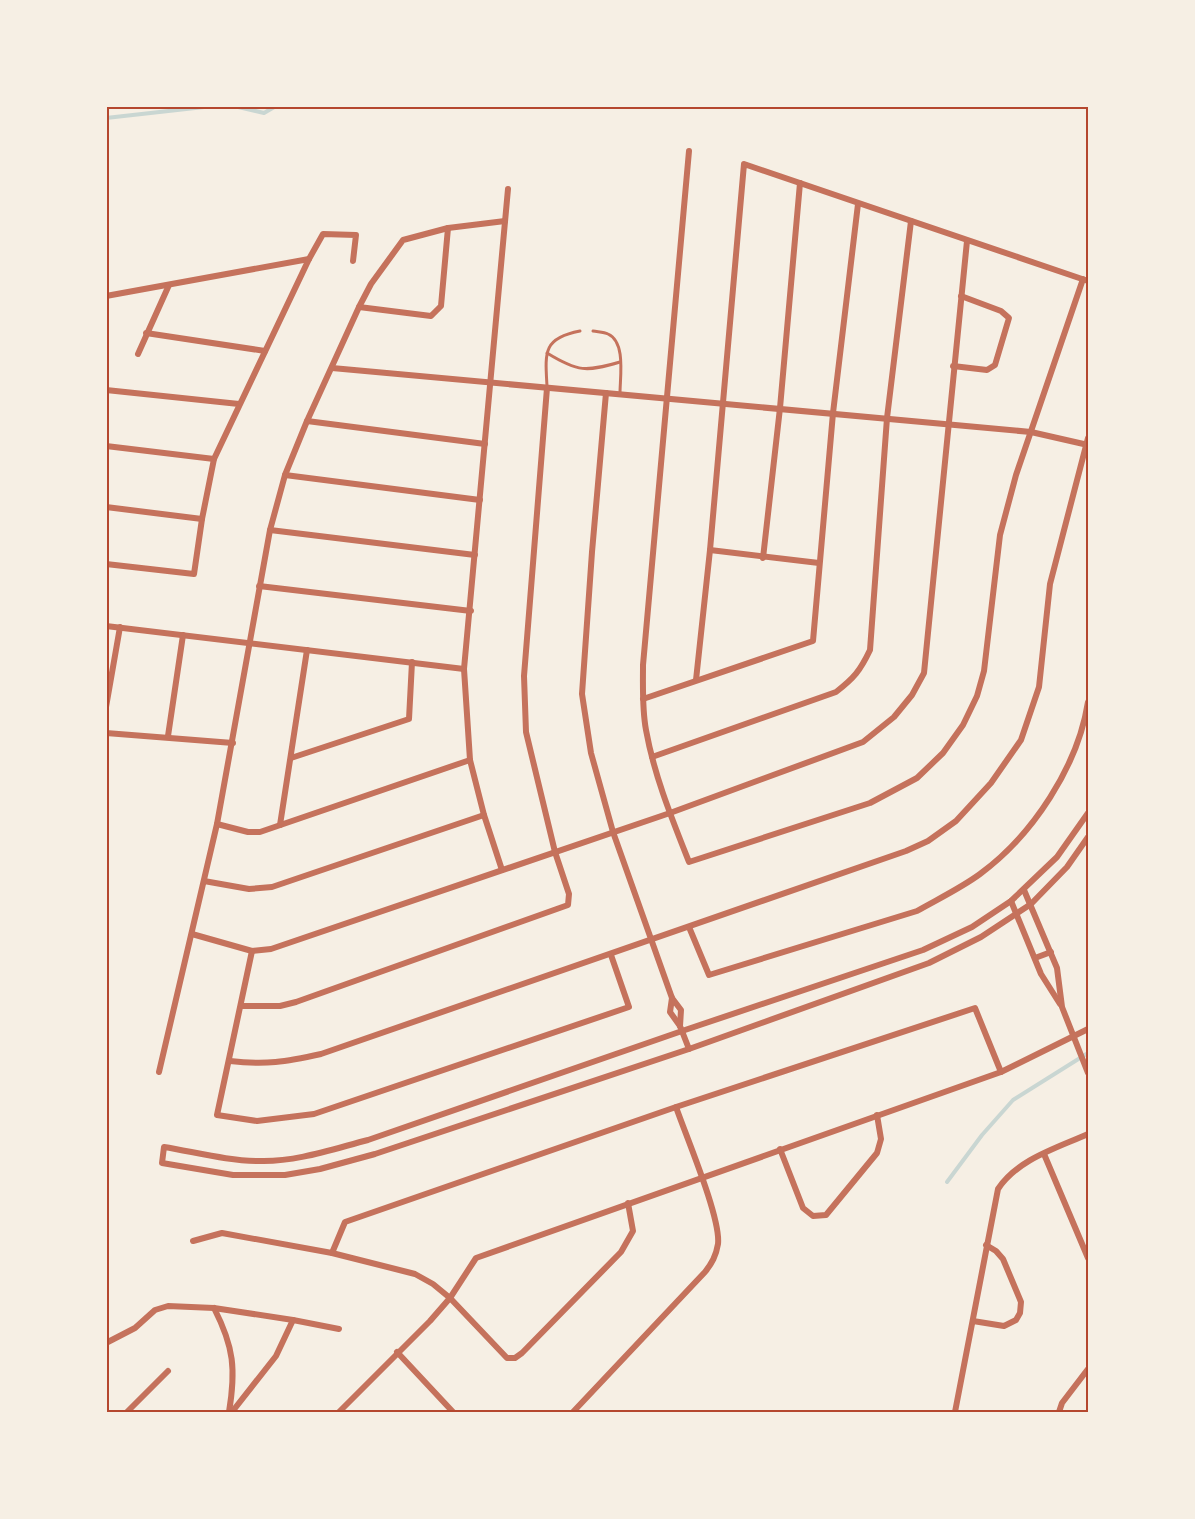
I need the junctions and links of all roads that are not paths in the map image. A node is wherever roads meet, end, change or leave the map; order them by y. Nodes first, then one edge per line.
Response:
1 (689, 151) dead end
2 (800, 183) junction
3 (508, 189) dead end
4 (858, 204) junction
5 (505, 221) junction
6 (911, 221) junction
7 (448, 228) junction
8 (967, 241) junction
9 (309, 259) junction
10 (353, 261) dead end
11 (1086, 280) edge
12 (170, 285) junction
13 (106, 296) edge
14 (961, 296) junction
15 (358, 308) junction
16 (580, 331) dead end
17 (593, 332) dead end
18 (146, 333) junction
19 (265, 351) junction
20 (547, 353) junction
21 (138, 354) dead end
22 (620, 362) junction
23 (953, 366) junction
24 (332, 368) junction
25 (490, 382) junction
26 (547, 388) junction
27 (106, 390) edge
28 (606, 393) junction
29 (620, 394) junction
30 (666, 398) junction
31 (722, 403) junction
32 (239, 404) junction
33 (780, 408) junction
34 (833, 413) junction
35 (887, 418) junction
36 (307, 421) junction
37 (947, 424) junction
38 (1031, 432) junction
39 (1088, 443) edge
40 (485, 444) junction
41 (106, 446) edge
42 (214, 459) junction
43 (285, 475) junction
44 (480, 500) junction
45 (106, 507) edge
46 (202, 519) junction
47 (270, 530) junction
48 (710, 550) junction
49 (476, 555) junction
50 (763, 558) junction
51 (819, 563) junction
52 (106, 564) edge
53 (259, 586) junction
54 (471, 611) junction
55 (106, 626) edge
56 (120, 627) junction
57 (183, 635) junction
58 (250, 643) junction
59 (306, 650) junction
60 (412, 662) junction
61 (464, 669) junction
62 (696, 680) junction
63 (643, 699) junction
64 (1089, 702) edge
65 (106, 707) edge
66 (106, 733) edge
67 (168, 736) junction
68 (233, 743) junction
69 (652, 757) junction
70 (291, 758) junction
71 (471, 760) junction
72 (670, 813) junction
73 (1089, 813) edge
74 (484, 815) junction
75 (217, 824) junction
76 (280, 825) junction
77 (614, 832) junction
78 (1089, 837) edge
79 (555, 852) junction
80 (502, 870) junction
81 (204, 881) junction
82 (1024, 890) junction
83 (1011, 901) junction
84 (1030, 904) junction
85 (1017, 914) junction
86 (689, 927) junction
87 (192, 934) junction
88 (651, 940) junction
89 (252, 951) junction
90 (1051, 952) junction
91 (611, 955) junction
92 (1035, 958) junction
93 (672, 998) junction
94 (241, 1006) junction
95 (1062, 1007) junction
96 (681, 1028) junction
97 (1089, 1029) edge
98 (1073, 1037) junction
99 (688, 1049) junction
100 (230, 1061) junction
101 (159, 1072) dead end
102 (1001, 1072) junction
103 (1089, 1073) edge
104 (676, 1107) junction
105 (877, 1115) junction
106 (1089, 1134) edge
107 (780, 1149) junction
108 (1044, 1154) junction
109 (701, 1177) junction
110 (628, 1203) junction
111 (193, 1241) dead end
112 (986, 1245) junction
113 (332, 1253) junction
114 (1089, 1258) edge
115 (450, 1298) junction
116 (214, 1308) junction
117 (293, 1320) junction
118 (973, 1321) junction
119 (339, 1329) dead end
120 (106, 1343) edge
121 (397, 1352) junction
122 (1089, 1370) edge
123 (168, 1371) dead end
124 (343, 1411) edge
125 (127, 1413) edge
126 (231, 1413) edge
127 (453, 1413) edge
128 (573, 1413) edge
129 (956, 1413) edge
130 (1059, 1413) edge

1 - 30 street
2 - 4 street
2 - 31 street
2 - 33 street
3 - 5 street
4 - 6 street
4 - 34 street
5 - 7 street
5 - 25 street
6 - 8 street
6 - 35 street
7 - 15 street
7 - 15 street
8 - 11 street
8 - 14 street
9 - 10 street
9 - 12 street
9 - 19 street
11 - 38 street
12 - 13 street
12 - 18 street
14 - 23 street
14 - 23 street
15 - 24 street
16 - 20 lane
17 - 22 lane
18 - 19 street
18 - 21 street
19 - 32 street
20 - 22 lane
20 - 26 lane
22 - 29 lane
23 - 37 street
24 - 25 street
24 - 36 street
25 - 26 street
25 - 40 street
26 - 28 street
26 - 79 street
27 - 32 street
28 - 29 street
28 - 77 street
29 - 30 street
30 - 31 street
30 - 63 street
31 - 33 street
31 - 48 street
32 - 42 street
33 - 34 street
33 - 50 street
34 - 35 street
34 - 51 street
35 - 37 street
35 - 69 street
36 - 40 street
36 - 43 street
37 - 38 street
37 - 72 street
38 - 39 street
38 - 72 street
39 - 86 street
40 - 44 street
41 - 42 street
42 - 46 street
43 - 44 street
43 - 47 street
44 - 49 street
45 - 46 street
46 - 52 street
47 - 49 street
47 - 53 street
48 - 50 street
48 - 62 street
49 - 54 street
50 - 51 street
51 - 62 street
53 - 54 street
53 - 58 street
54 - 61 street
55 - 56 street
56 - 57 street
56 - 65 street
57 - 58 street
57 - 67 street
58 - 59 street
58 - 68 street
59 - 60 street
59 - 70 street
60 - 61 street
60 - 70 street
61 - 71 street
62 - 63 street
63 - 69 street
64 - 86 street
66 - 67 street
67 - 68 street
68 - 75 street
69 - 72 street
70 - 76 street
71 - 74 street
71 - 76 street
72 - 77 street
73 - 82 street
74 - 80 street
74 - 81 street
75 - 76 street
75 - 81 street
77 - 79 street
77 - 88 street
78 - 84 street
79 - 80 street
79 - 94 street
80 - 89 street
81 - 87 street
82 - 83 street
82 - 84 street
83 - 85 street
83 - 96 street
84 - 85 street
84 - 90 street
85 - 92 street
85 - 99 street
86 - 88 street
87 - 89 street
87 - 101 street
88 - 91 street
88 - 93 street
89 - 94 street
90 - 92 street
90 - 95 street
91 - 100 street
91 - 100 street
92 - 95 street
93 - 96 street
93 - 96 street
94 - 100 street
95 - 98 street
96 - 99 street
96 - 99 street
97 - 98 street
98 - 102 street
98 - 103 street
102 - 104 street
102 - 105 street
104 - 109 street
104 - 113 street
105 - 107 street
105 - 107 street
106 - 108 street
107 - 109 street
108 - 112 street
108 - 114 street
109 - 110 street
109 - 128 street
110 - 115 street
110 - 115 street
111 - 113 street
112 - 118 street
112 - 118 street
113 - 115 street
115 - 121 street
116 - 117 street
116 - 120 street
116 - 126 street
117 - 119 street
117 - 126 street
118 - 129 street
121 - 124 street
121 - 127 street
122 - 130 street
123 - 125 street

